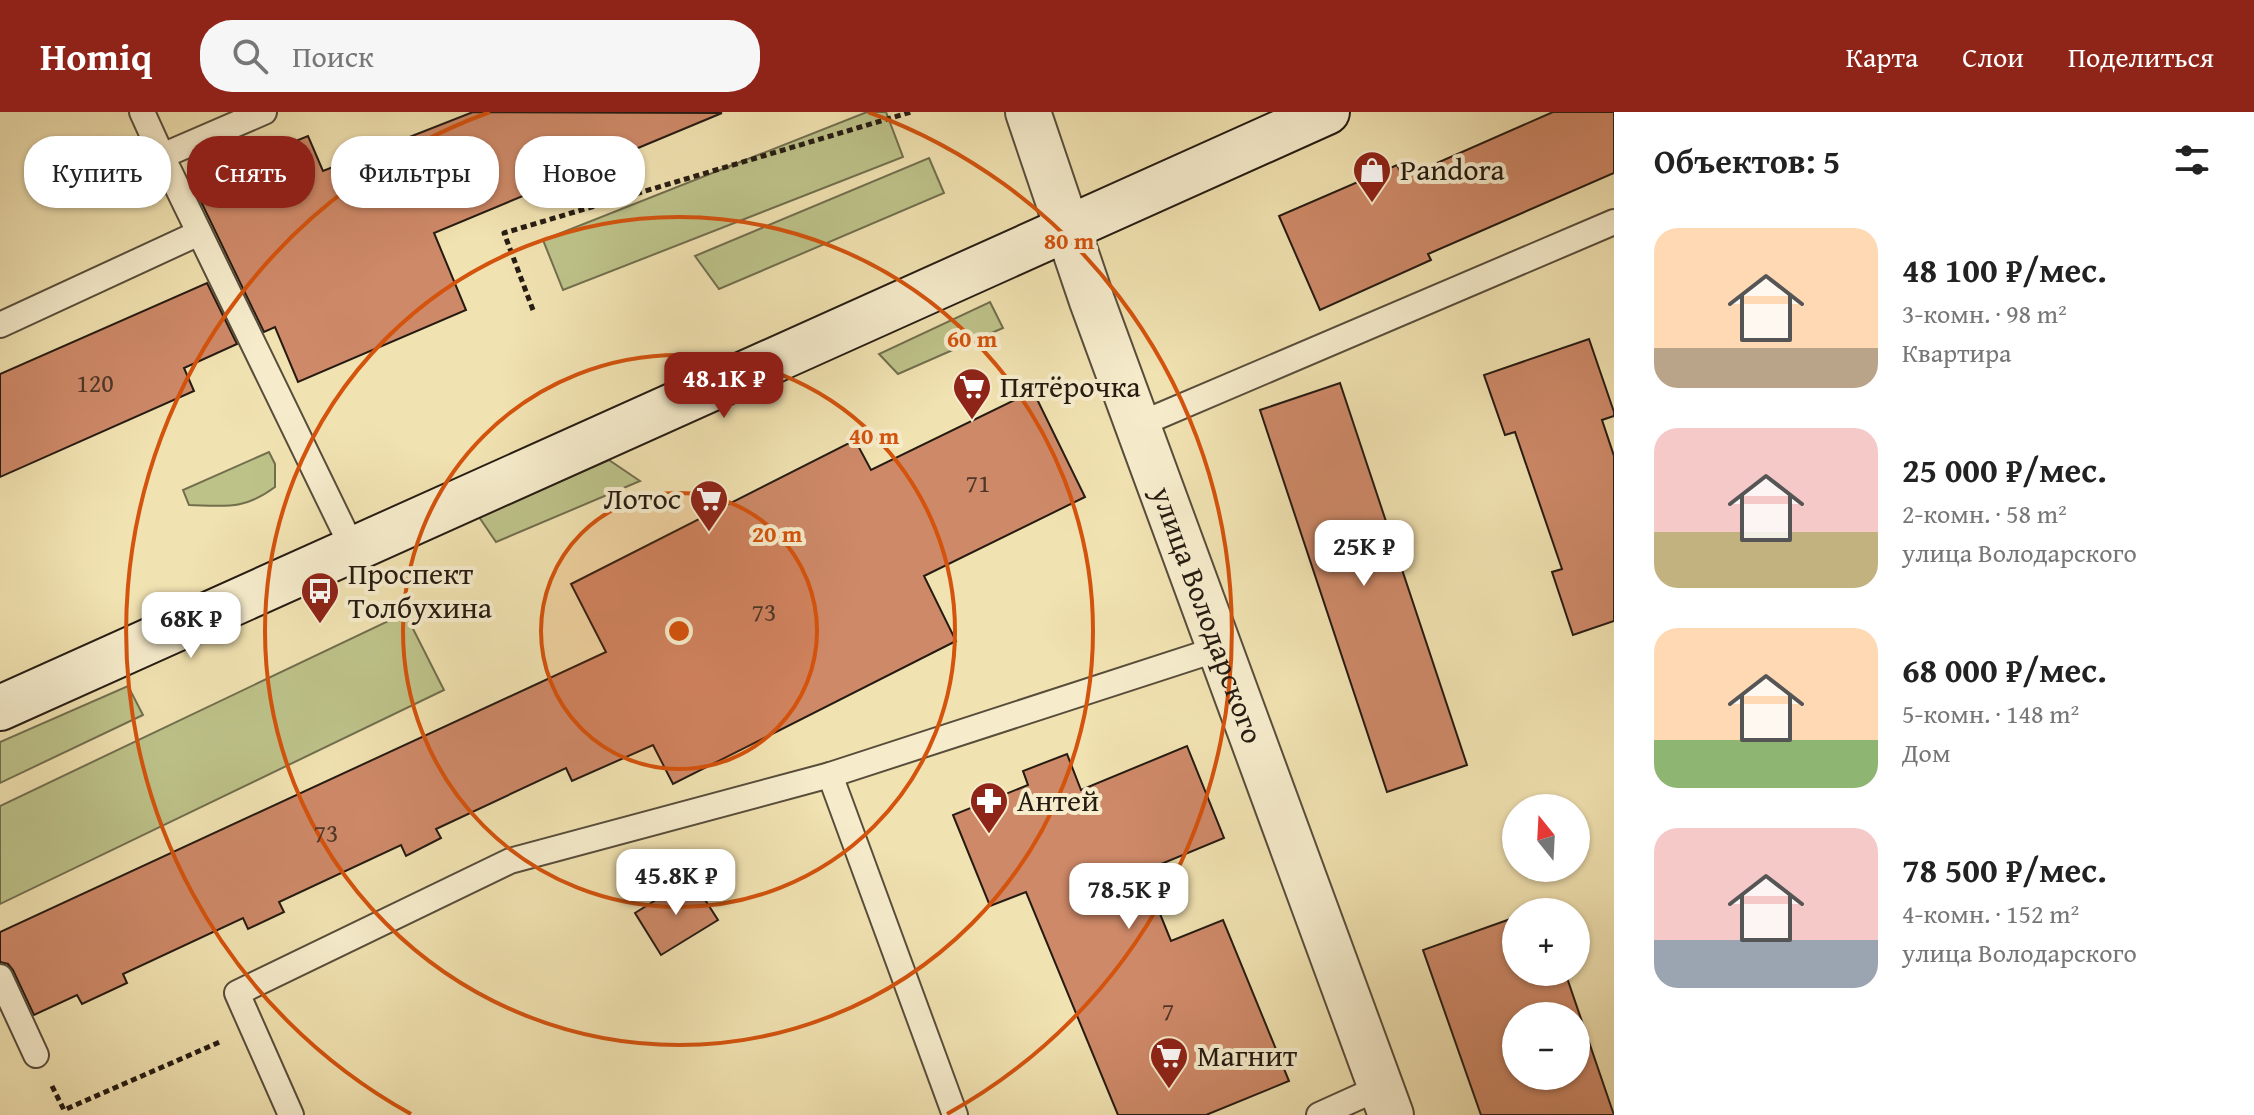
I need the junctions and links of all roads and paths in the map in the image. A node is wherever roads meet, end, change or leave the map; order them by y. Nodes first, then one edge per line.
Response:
1 (142, 112) edge
2 (264, 112) edge
3 (911, 112) edge
4 (1028, 112) edge
5 (1327, 112) edge
6 (153, 136) edge
7 (171, 152) edge
8 (171, 175) edge
9 (1614, 222) edge
10 (1066, 229) junction
11 (199, 233) junction
12 (533, 310) dead end
13 (0, 325) edge
14 (1138, 425) junction
15 (353, 549) junction
16 (1221, 648) junction
17 (0, 708) edge
18 (830, 775) junction
19 (0, 977) edge
20 (252, 1028) junction
21 (36, 1055) joint
22 (1386, 1101) edge
23 (291, 1115) edge
24 (955, 1115) edge
25 (1319, 1115) edge

1 - 6 lane
2 - 7 lane
3 - 12 path
4 - 10 main road, улица Володарского
5 - 10 main road
8 - 11 lane
9 - 14 lane
10 - 14 main road, улица Володарского
10 - 15 main road
11 - 13 lane
11 - 15 lane
14 - 16 main road, улица Володарского
15 - 17 main road
16 - 18 lane
16 - 22 main road, улица Володарского
18 - 20 lane
18 - 24 lane
19 - 21 lane
20 - 21 path
20 - 23 lane
22 - 25 lane

